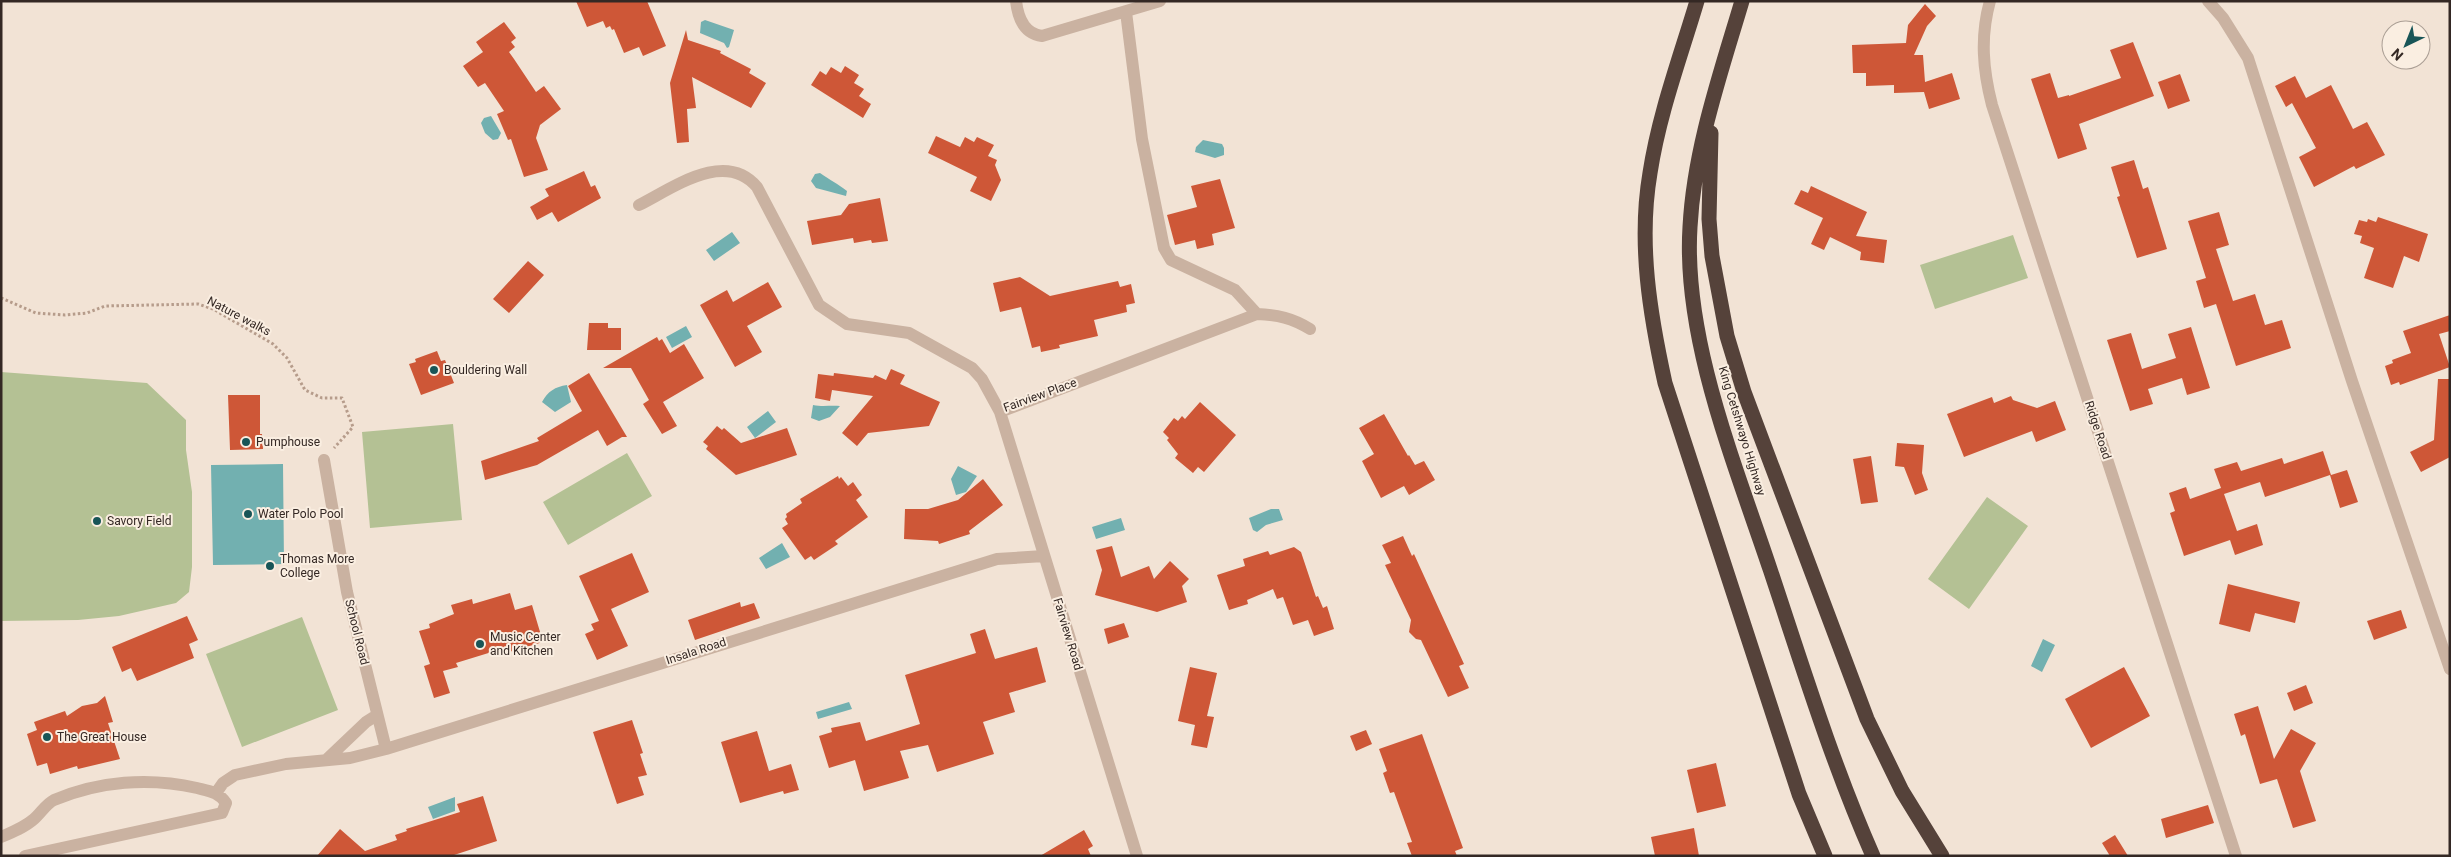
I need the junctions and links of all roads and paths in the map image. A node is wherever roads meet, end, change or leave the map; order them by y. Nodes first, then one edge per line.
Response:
1 (1016, 1) edge
2 (1160, 1) edge
3 (1697, 1) edge
4 (1742, 1) edge
5 (1990, 1) edge
6 (2208, 1) edge
7 (1126, 12) junction
8 (1711, 112) junction
9 (639, 205) dead end
10 (1, 298) edge
11 (1257, 314) junction
12 (1310, 329) dead end
13 (1000, 412) junction
14 (324, 460) joint
15 (1044, 556) junction
16 (2450, 669) edge
17 (377, 715) junction
18 (386, 748) junction
19 (326, 760) junction
20 (216, 793) junction
21 (1, 838) edge
22 (25, 856) edge
23 (1137, 856) edge
24 (1825, 856) edge
25 (1873, 856) edge
26 (1942, 856) edge
27 (2236, 856) edge

1 - 7 street
2 - 7 street
3 - 24 highway
4 - 8 highway, King Cetshwayo Highway
5 - 27 street, Ridge Road
6 - 16 street
7 - 11 street
8 - 25 highway, King Cetshwayo Highway
8 - 26 highway
9 - 13 street, Fairview Place
10 - 14 path, Nature walks
11 - 12 street, Fairview Place
11 - 13 street, Fairview Place
13 - 15 street, Fairview Road
14 - 17 street, School Road
15 - 18 street, Insala Road
15 - 23 street, Fairview Road
17 - 18 street, School Road
17 - 19 street
18 - 19 street, Insala Road
19 - 20 street
20 - 21 street
20 - 22 street

